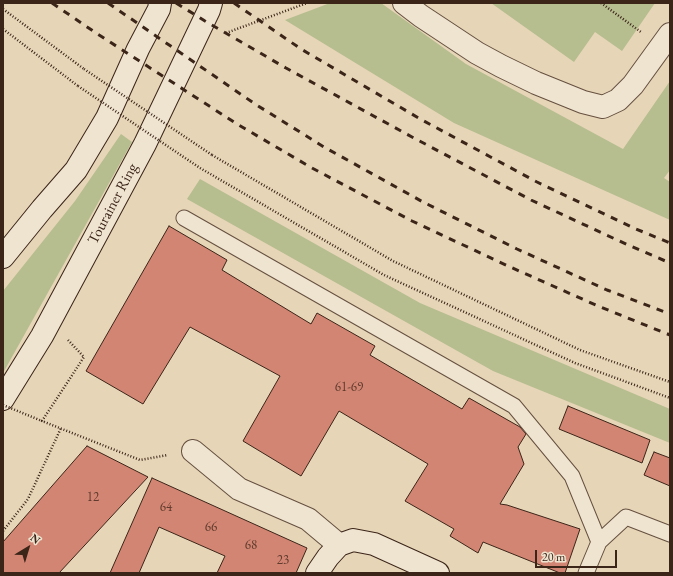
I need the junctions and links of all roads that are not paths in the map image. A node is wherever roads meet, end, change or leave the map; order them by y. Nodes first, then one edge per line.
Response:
1 (211, 3) edge
2 (404, 3) edge
3 (161, 5) edge
4 (670, 34) edge
5 (184, 218) dead end
6 (3, 257) edge
7 (3, 399) edge
8 (193, 451) road end
9 (670, 534) edge
10 (599, 542) junction
11 (339, 545) junction
12 (317, 573) edge
13 (438, 573) edge
14 (586, 573) edge

1 - 7 main road, Tourainer Ring
2 - 4 main road
3 - 6 main road
5 - 10 lane
8 - 11 main road
9 - 10 lane
10 - 14 lane
11 - 12 main road
11 - 13 main road

